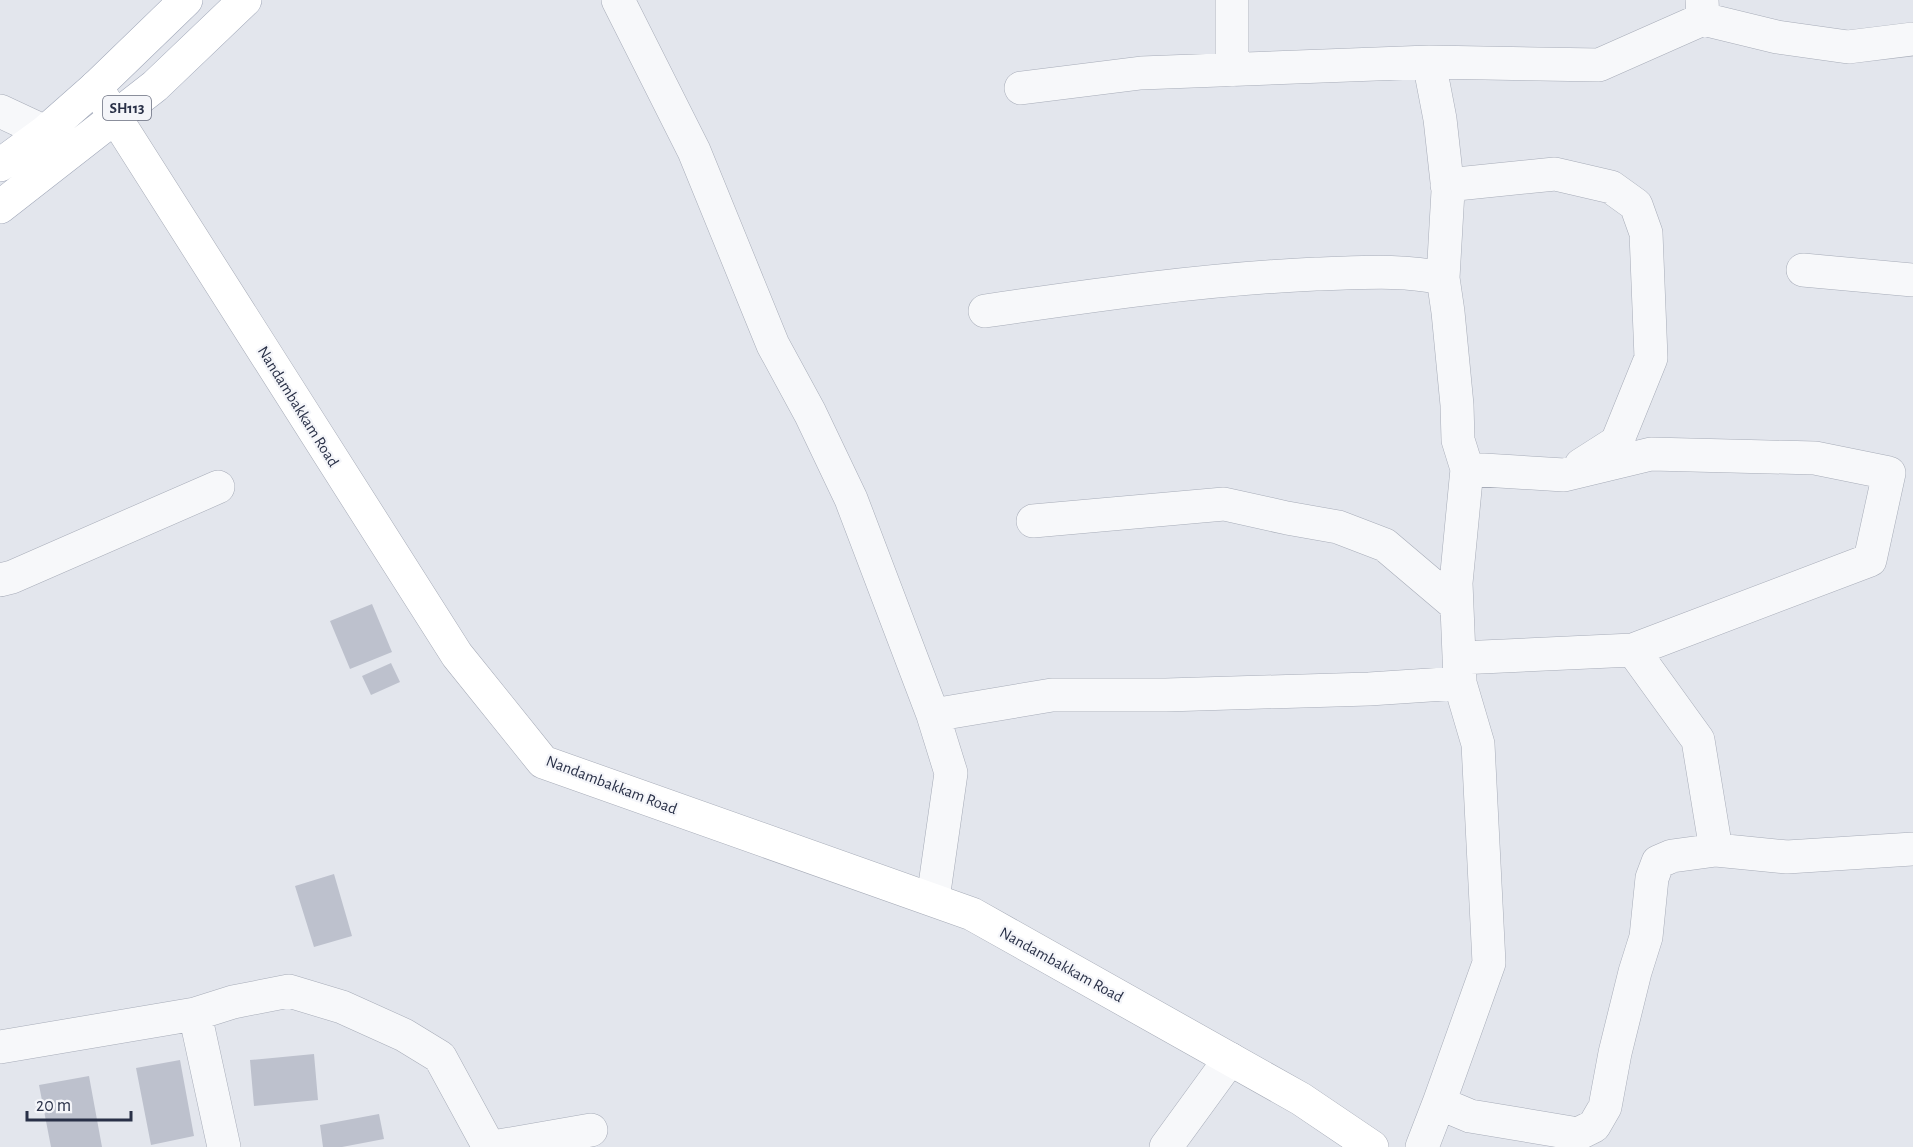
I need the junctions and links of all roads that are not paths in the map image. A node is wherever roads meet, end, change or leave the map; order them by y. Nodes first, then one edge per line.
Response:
1 (186, 0) edge
2 (245, 0) edge
3 (618, 0) edge
4 (1232, 0) edge
5 (1703, 9) edge
6 (1913, 39) edge
7 (1429, 62) junction
8 (1232, 70) junction
9 (96, 87) junction
10 (1021, 88) dead end
11 (0, 111) edge
12 (116, 117) junction
13 (54, 144) junction
14 (0, 165) edge
15 (1448, 185) junction
16 (0, 207) edge
17 (1803, 270) dead end
18 (1443, 278) junction
19 (1913, 280) edge
20 (985, 311) dead end
21 (1467, 469) junction
22 (1564, 475) junction
23 (218, 487) dead end
24 (1033, 521) dead end
25 (0, 580) edge
26 (1457, 606) junction
27 (1633, 650) junction
28 (1459, 670) junction
29 (933, 715) junction
30 (1913, 849) edge
31 (1716, 850) junction
32 (933, 899) junction
33 (195, 1014) junction
34 (0, 1047) edge
35 (1230, 1059) junction
36 (1439, 1103) junction
37 (591, 1130) dead end
38 (224, 1147) edge
39 (491, 1147) edge
40 (1166, 1147) edge
41 (1372, 1147) edge
42 (1422, 1147) edge

1 - 9 street, SH113
2 - 12 street, SH113
3 - 29 street
4 - 8 street
5 - 6 street
5 - 7 street
7 - 8 street
7 - 15 street
8 - 10 street
9 - 12 street, Nandambakkam Road
9 - 13 street, SH113
11 - 13 street
12 - 13 street, SH113
12 - 32 street, Nandambakkam Road
13 - 14 street, SH113
13 - 16 street, SH113
15 - 18 street
15 - 22 street
17 - 19 street
18 - 20 street
18 - 21 street
21 - 22 street
21 - 26 street
22 - 27 street
23 - 25 street
24 - 26 street
26 - 28 street
27 - 28 street
27 - 31 street
28 - 29 street
28 - 36 street
29 - 32 street
30 - 31 street
31 - 36 street
32 - 35 street, Nandambakkam Road
33 - 34 street
33 - 38 street
33 - 39 street
35 - 40 street
35 - 41 street, Nandambakkam Road
36 - 42 street
37 - 39 street

